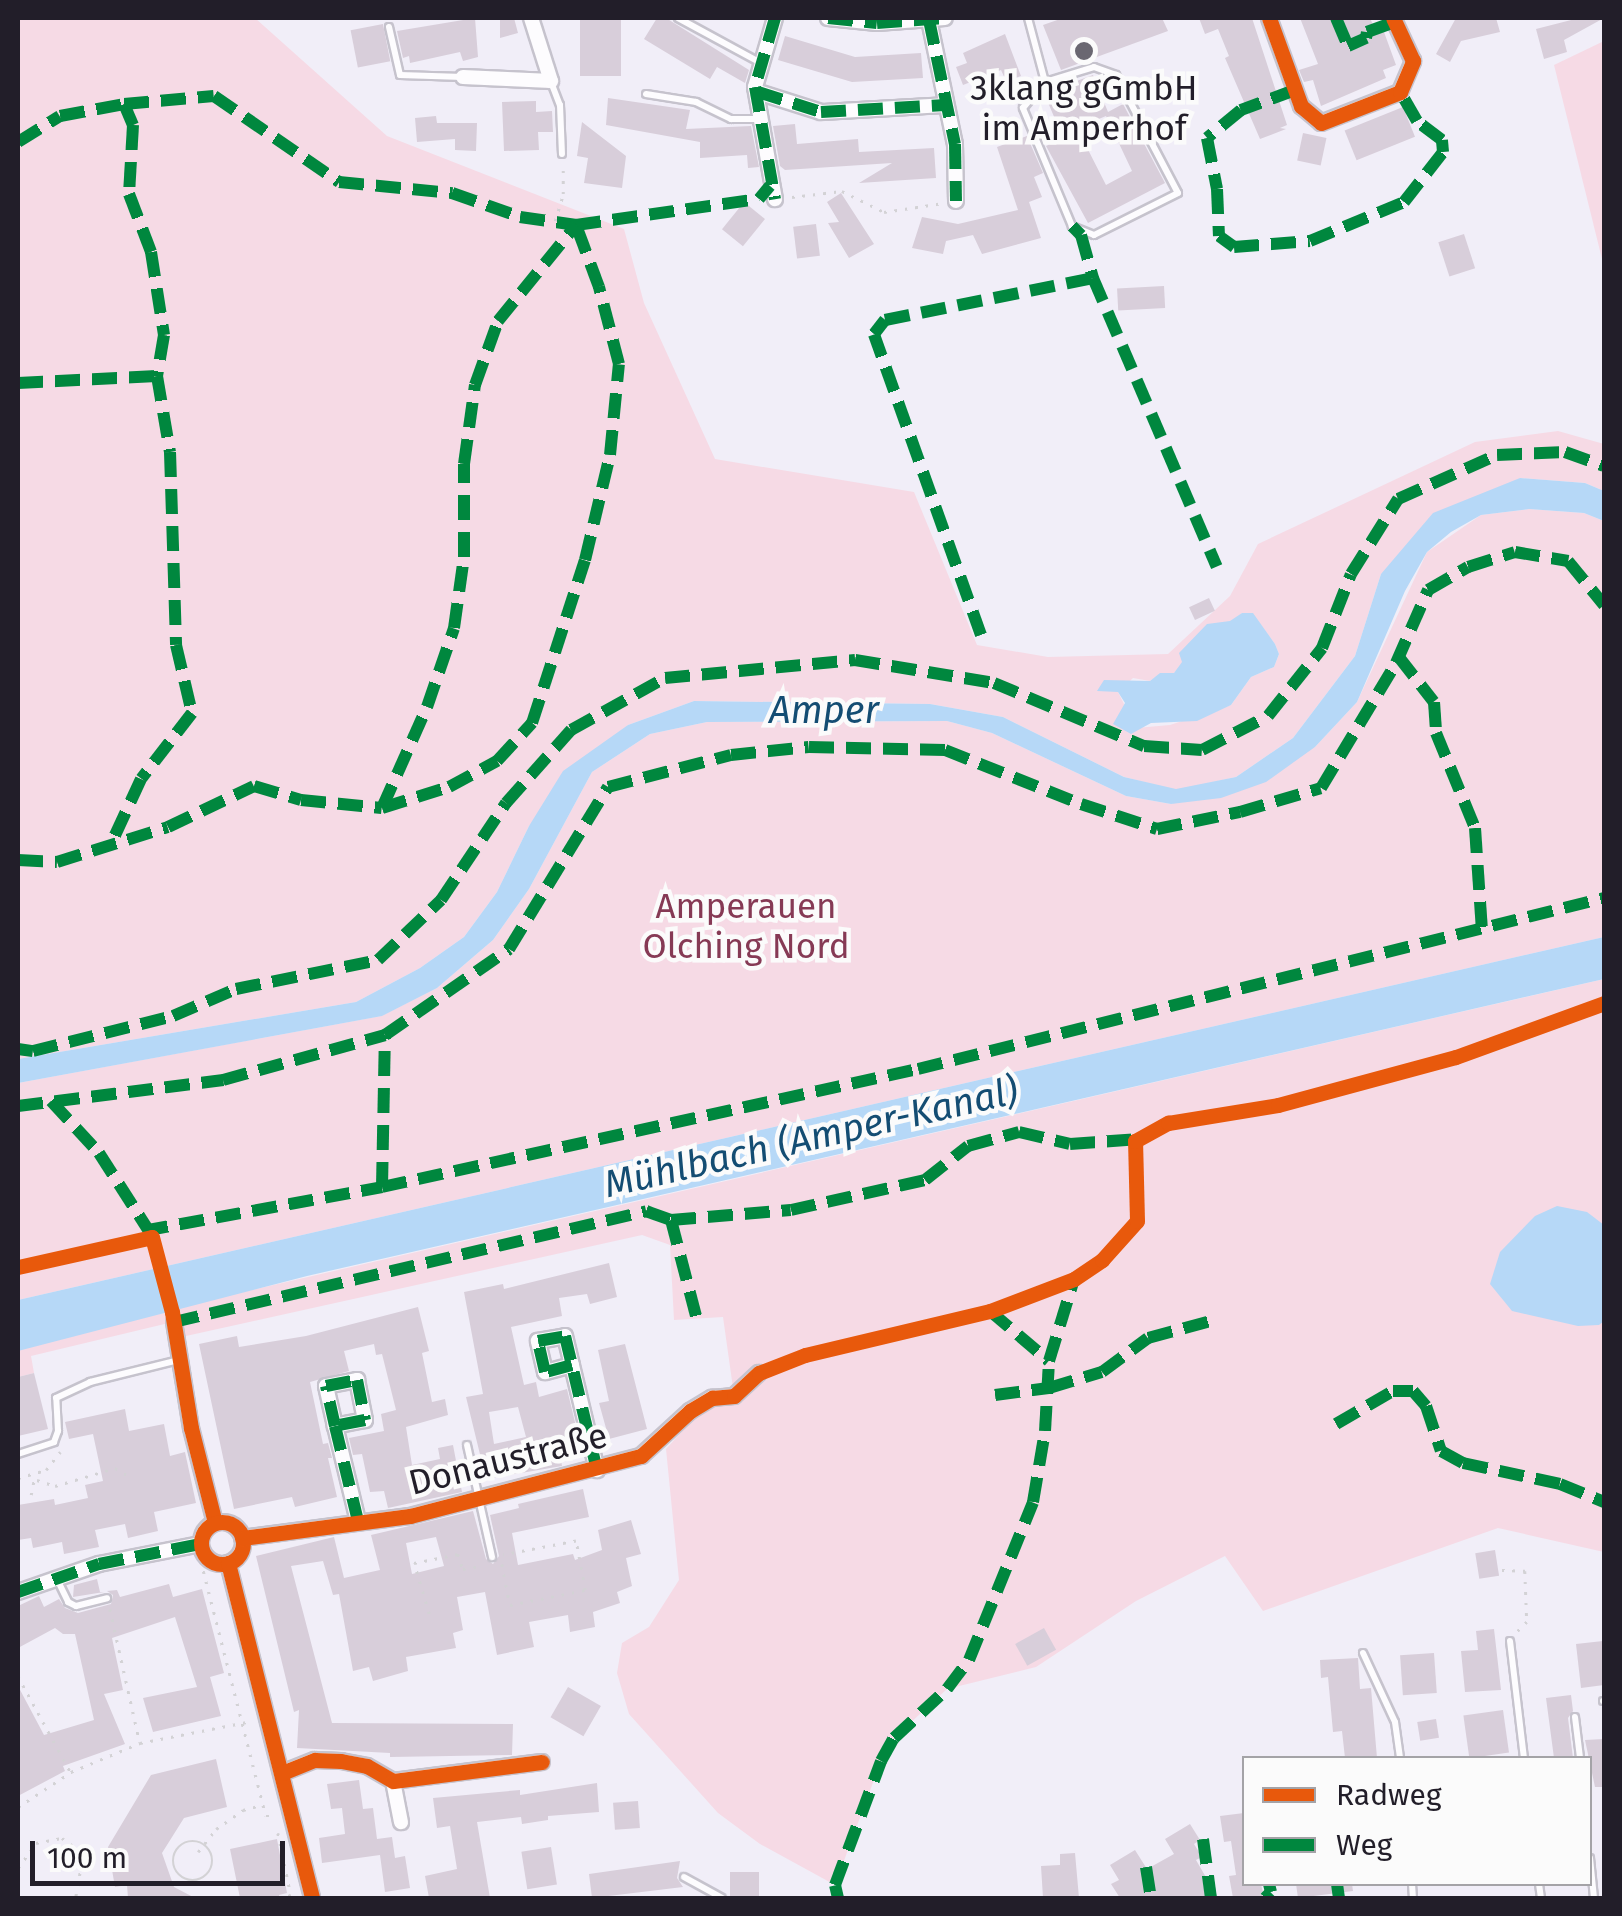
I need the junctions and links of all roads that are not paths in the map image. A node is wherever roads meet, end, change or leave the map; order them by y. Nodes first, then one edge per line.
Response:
1 (531, 18) edge
2 (678, 18) edge
3 (775, 18) edge
4 (828, 18) edge
5 (946, 18) edge
6 (1028, 18) edge
7 (1269, 18) edge
8 (1394, 18) edge
9 (876, 20) edge
10 (929, 20) edge
11 (389, 27) dead end
12 (760, 63) junction
13 (464, 77) joint
14 (551, 81) junction
15 (1045, 82) junction
16 (758, 92) junction
17 (646, 94) dead end
18 (946, 105) junction
19 (764, 118) junction
20 (562, 154) road end
21 (775, 199) road end
22 (956, 201) road end
23 (174, 1322) dead end
24 (179, 1360) junction
25 (572, 1365) dead end
26 (759, 1373) dead end
27 (335, 1426) dead end
28 (467, 1445) dead end
29 (18, 1454) edge
30 (597, 1470) junction
31 (479, 1499) junction
32 (358, 1521) junction
33 (215, 1523) junction
34 (242, 1538) junction
35 (198, 1544) junction
36 (496, 1556) road end
37 (228, 1563) junction
38 (56, 1576) junction
39 (18, 1592) edge
40 (107, 1598) road end
41 (1510, 1640) road end
42 (1364, 1653) dead end
43 (1576, 1717) dead end
44 (1400, 1756) edge
45 (1524, 1756) edge
46 (1580, 1756) edge
47 (542, 1762) dead end
48 (282, 1773) junction
49 (393, 1780) junction
50 (401, 1822) dead end
51 (684, 1878) dead end
52 (312, 1898) edge
53 (722, 1898) edge

1 - 14 street
2 - 12 lane
3 - 12 street
4 - 9 street
5 - 10 street
6 - 15 lane
7 - 8 street
9 - 10 street
10 - 18 street
11 - 13 lane
12 - 16 street
13 - 14 street
14 - 20 lane
15 - 15 lane
16 - 18 street
16 - 19 street
17 - 19 lane
18 - 22 street
19 - 21 street
23 - 24 street
24 - 29 lane
24 - 33 street
25 - 30 street
26 - 30 street, Donaustraße
27 - 32 street
28 - 31 lane
30 - 31 street, Donaustraße
31 - 32 street, Donaustraße
31 - 36 lane
32 - 34 street, Donaustraße
33 - 34 street
33 - 35 street
34 - 37 street
35 - 37 street
35 - 38 street
37 - 48 street
38 - 39 street
38 - 40 lane
41 - 45 lane
42 - 44 lane
43 - 46 lane
47 - 49 street
48 - 49 street
48 - 52 street
49 - 50 street
51 - 53 lane

